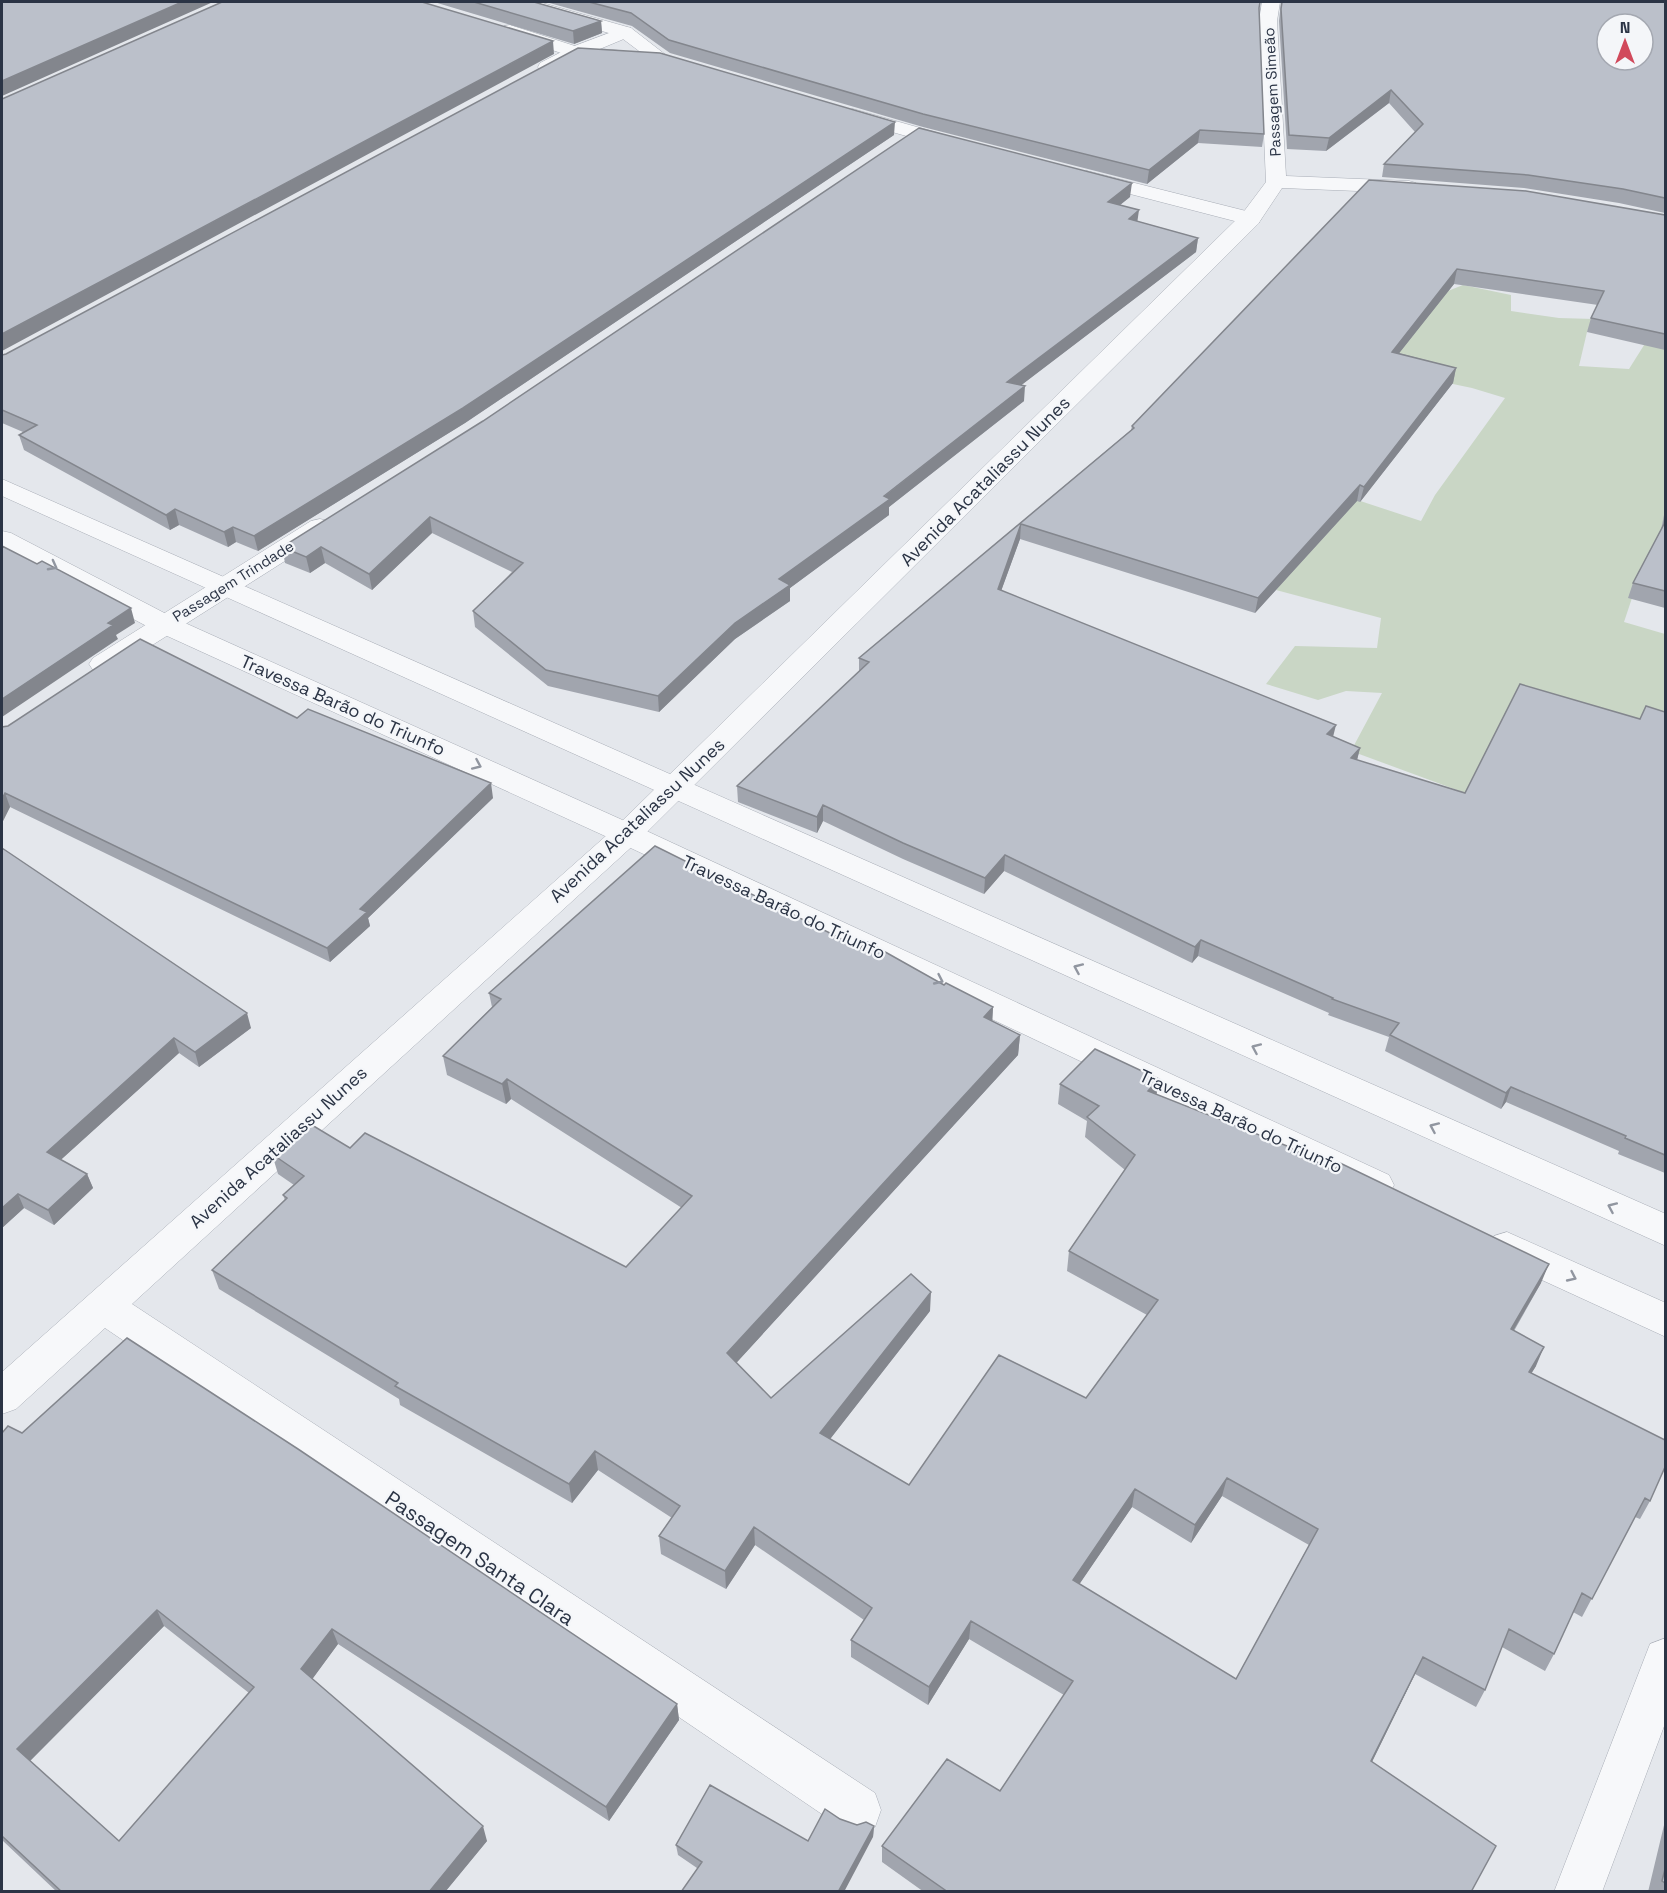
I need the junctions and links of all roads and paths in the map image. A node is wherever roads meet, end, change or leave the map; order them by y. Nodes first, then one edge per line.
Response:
1 (522, 2) edge
2 (1271, 2) edge
3 (488, 24) edge
4 (625, 32) junction
5 (576, 52) junction
6 (662, 59) junction
7 (685, 66) edge
8 (534, 74) edge
9 (834, 110) edge
10 (972, 148) edge
11 (1065, 172) edge
12 (1276, 182) junction
13 (1428, 188) edge
14 (1250, 219) junction
15 (2, 487) edge
16 (335, 518) edge
17 (2, 539) edge
18 (225, 586) junction
19 (164, 624) junction
20 (87, 675) edge
21 (675, 787) junction
22 (627, 834) junction
23 (1406, 1199) edge
24 (1665, 1231) edge
25 (1482, 1234) edge
26 (102, 1305) junction
27 (1665, 1321) edge
28 (2, 1397) edge
29 (1665, 1659) edge
30 (858, 1810) dead end
31 (1578, 1892) edge

1 - 4 street
2 - 12 street, Passagem Simeão
3 - 5 street
4 - 5 street
4 - 6 street
5 - 6 street
5 - 8 street
6 - 7 street
9 - 10 street
11 - 14 street
12 - 13 street, Passagem Simeão
12 - 14 street, Passagem Simeão
14 - 21 street, Avenida Acataliassu Nunes
15 - 18 street
16 - 18 street, Passagem Trindade
17 -> 19 street, Travessa Barão do Triunfo
18 - 19 street, Passagem Trindade
18 - 21 street
19 - 20 street, Passagem Trindade
19 -> 22 street, Travessa Barão do Triunfo
21 - 22 street, Avenida Acataliassu Nunes
24 -> 21 street
22 -> 23 street, Travessa Barão do Triunfo
22 - 26 street, Avenida Acataliassu Nunes
25 -> 27 street
26 - 28 street, Avenida Acataliassu Nunes
26 - 30 street, Passagem Santa Clara
29 - 31 street

